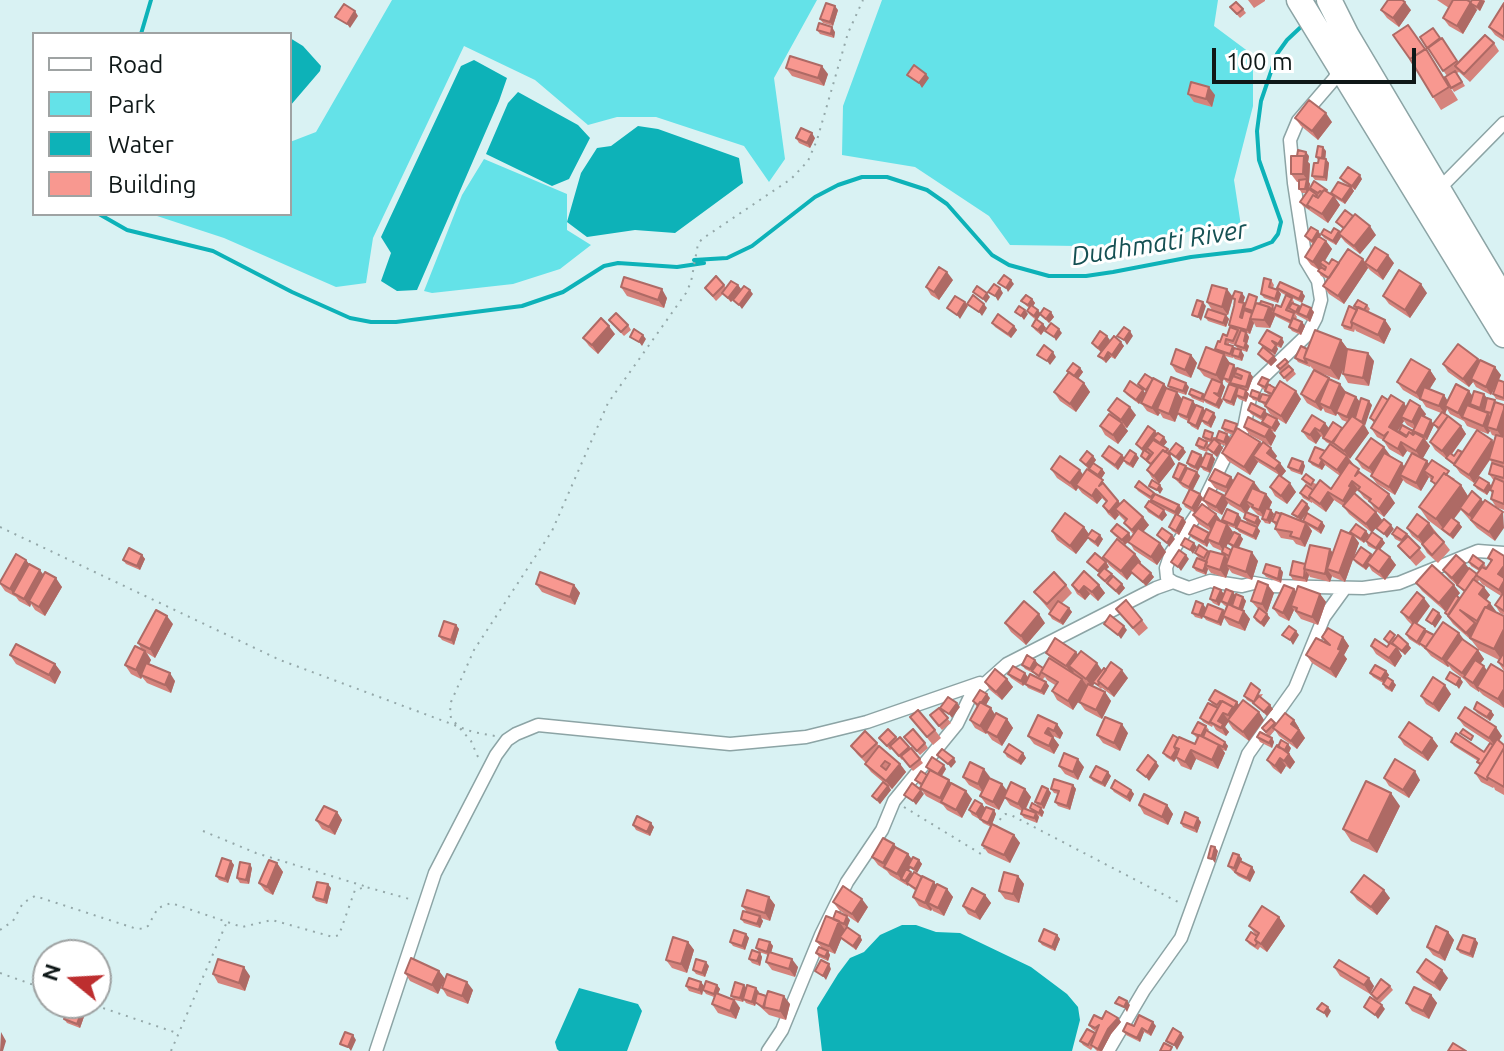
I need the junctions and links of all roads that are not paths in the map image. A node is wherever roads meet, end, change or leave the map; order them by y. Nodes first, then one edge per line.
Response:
1 (1299, 0) edge
2 (1329, 0) edge
3 (1338, 51) junction
4 (1504, 123) edge
5 (1439, 189) junction
6 (1504, 300) edge
7 (1504, 335) edge
8 (1504, 553) edge
9 (1173, 582) junction
10 (1345, 588) junction
11 (986, 681) junction
12 (376, 1051) edge
13 (768, 1051) edge
14 (1108, 1051) edge

1 - 3 highway
2 - 3 highway
3 - 5 highway
3 - 7 highway
3 - 9 street
4 - 5 street
5 - 6 highway
8 - 10 street
9 - 10 street
9 - 11 street
10 - 14 street
11 - 12 street
11 - 13 street

